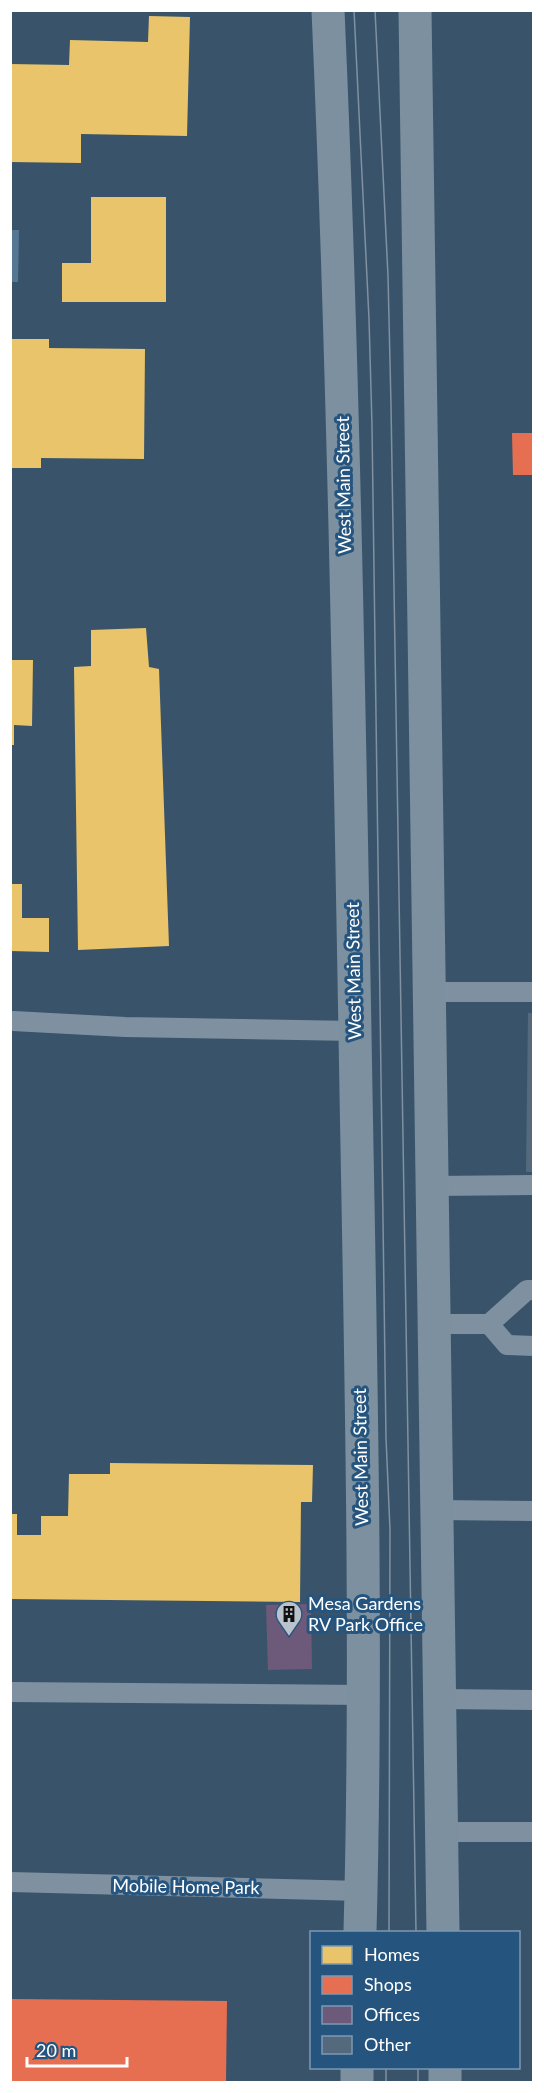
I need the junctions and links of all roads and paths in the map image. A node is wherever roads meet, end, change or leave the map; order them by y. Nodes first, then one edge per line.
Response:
1 (328, 10) edge
2 (415, 10) edge
3 (429, 992) junction
4 (534, 992) edge
5 (13, 1022) dead end
6 (355, 1031) junction
7 (433, 1185) junction
8 (534, 1185) edge
9 (534, 1290) edge
10 (434, 1324) junction
11 (489, 1324) junction
12 (534, 1346) edge
13 (437, 1510) junction
14 (534, 1511) edge
15 (10, 1692) edge
16 (363, 1695) junction
17 (440, 1699) junction
18 (534, 1700) edge
19 (442, 1832) junction
20 (534, 1832) edge
21 (10, 1882) edge
22 (361, 1890) junction
23 (360, 1931) edge
24 (443, 1931) edge

1 - 6 main road, West Main Street
2 - 3 main road
3 - 4 lane
3 - 7 main road
5 - 6 lane
6 - 16 main road, West Main Street
7 - 8 lane
7 - 10 main road
9 - 11 lane
10 - 11 lane
10 - 13 main road
11 - 12 lane
13 - 14 lane
13 - 17 main road
15 - 16 lane
16 - 22 main road, West Main Street
17 - 18 lane
17 - 19 main road
19 - 20 lane
19 - 24 main road
21 - 22 lane, Mobile Home Park
22 - 23 main road, West Main Street

